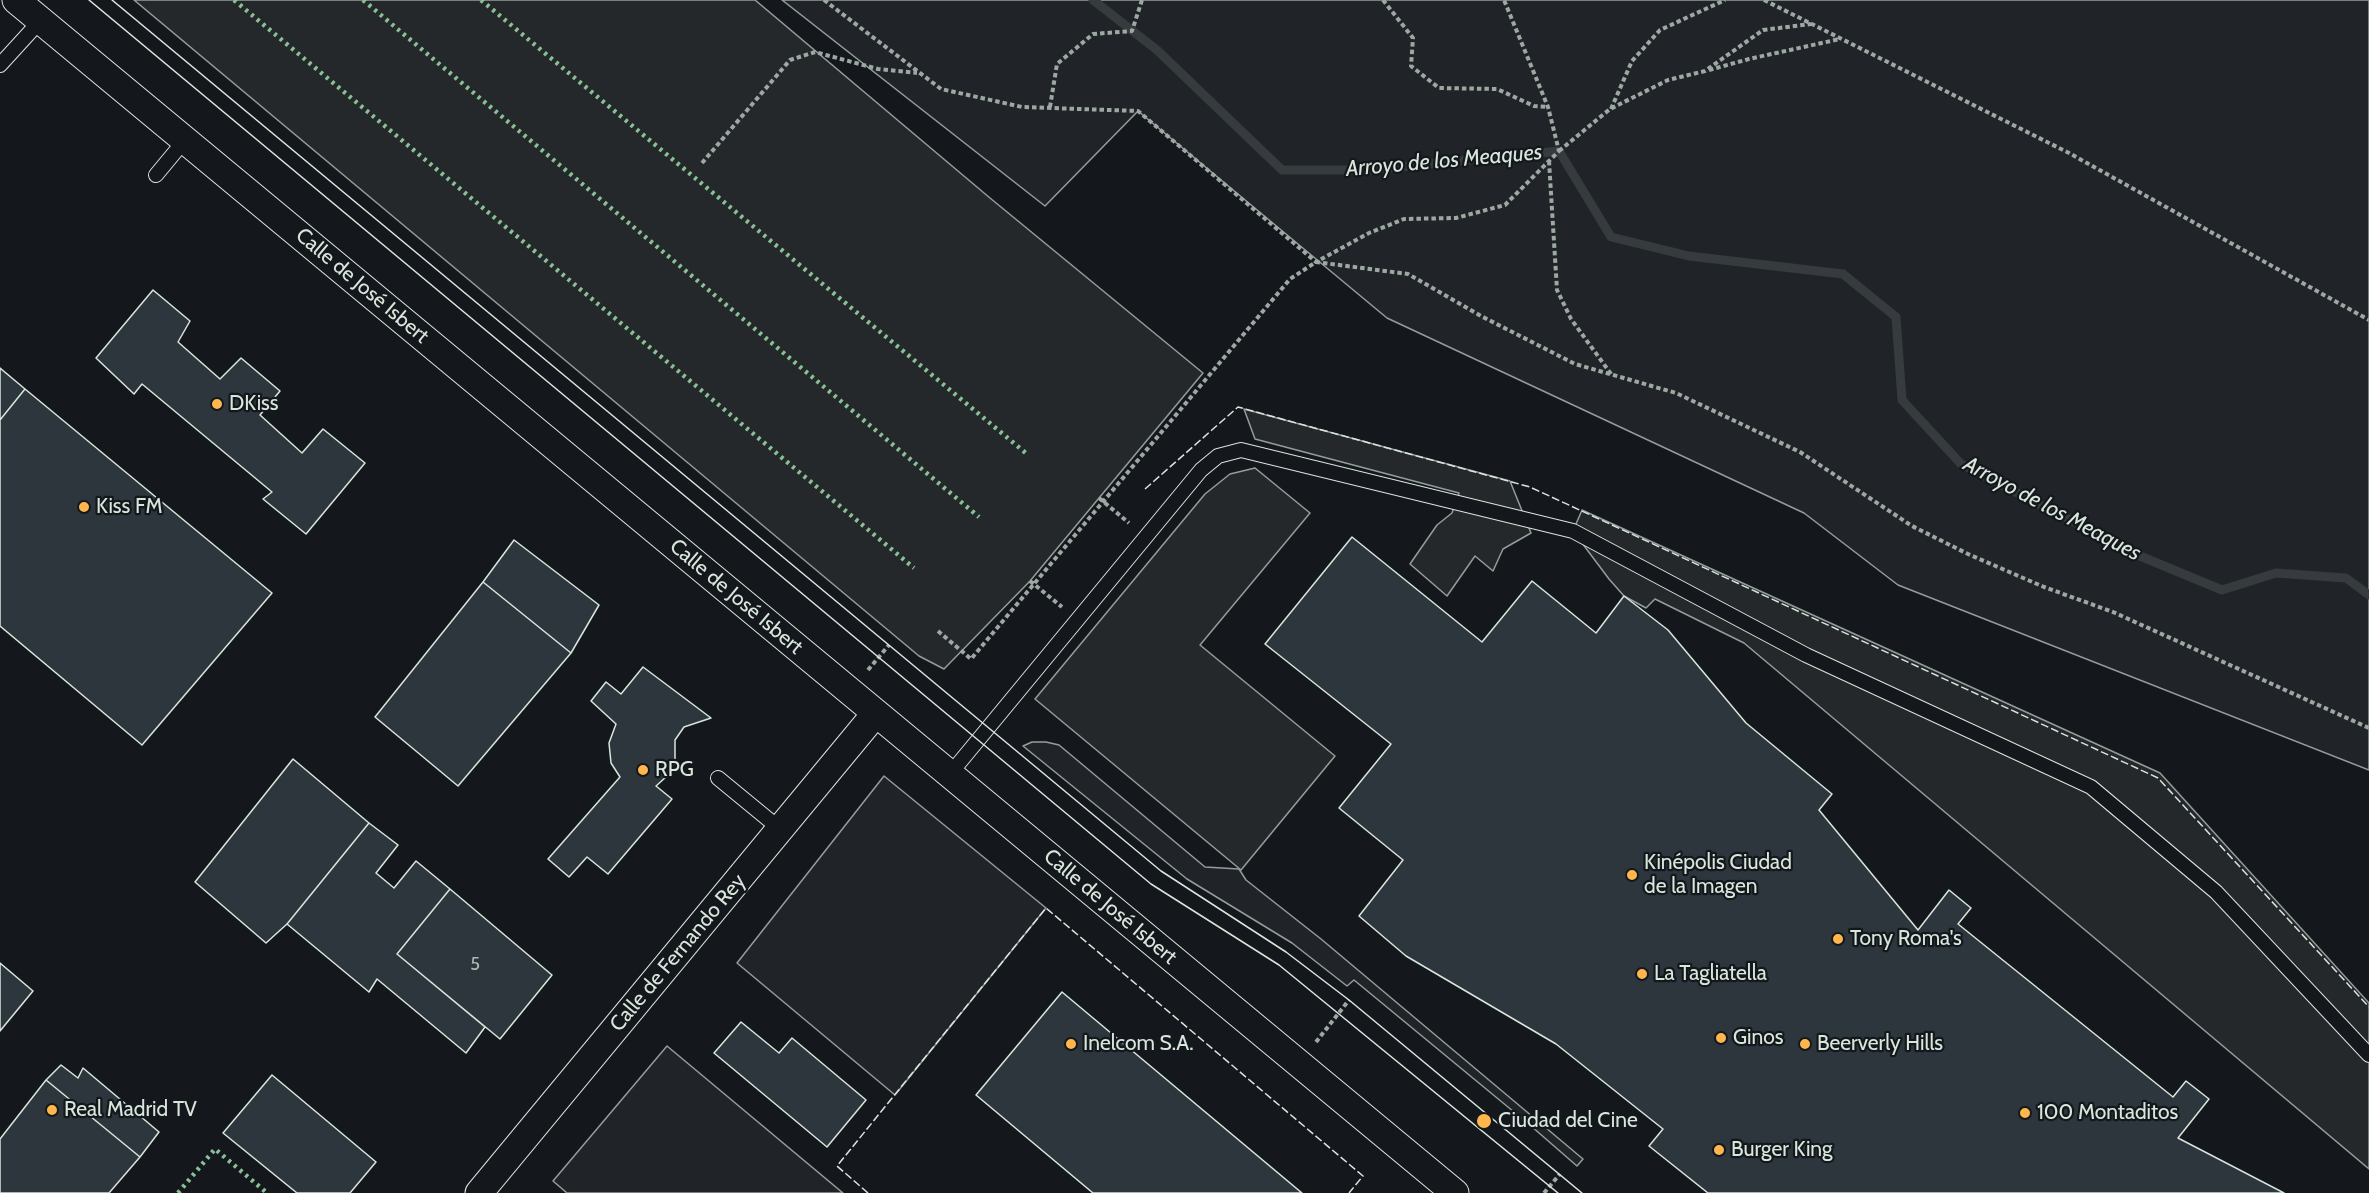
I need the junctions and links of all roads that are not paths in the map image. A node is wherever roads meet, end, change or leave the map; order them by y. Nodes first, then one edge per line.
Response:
1 (16, 0) edge
2 (41, 20) junction
3 (0, 65) edge
4 (185, 140) junction
5 (156, 175) dead end
6 (876, 713) junction
7 (950, 774) junction
8 (718, 778) dead end
9 (780, 829) junction
10 (2369, 1055) edge
11 (479, 1193) edge
12 (1455, 1193) edge

1 - 2 street, Calle de José Isbert
2 - 3 lane
2 - 4 street, Calle de José Isbert
4 - 5 lane
4 - 6 street, Calle de José Isbert
6 - 7 street, Calle de José Isbert
6 - 9 street, Calle de Fernando Rey
7 - 10 lane
7 - 12 street, Calle de José Isbert
8 - 9 lane
9 - 11 street, Calle de Fernando Rey

